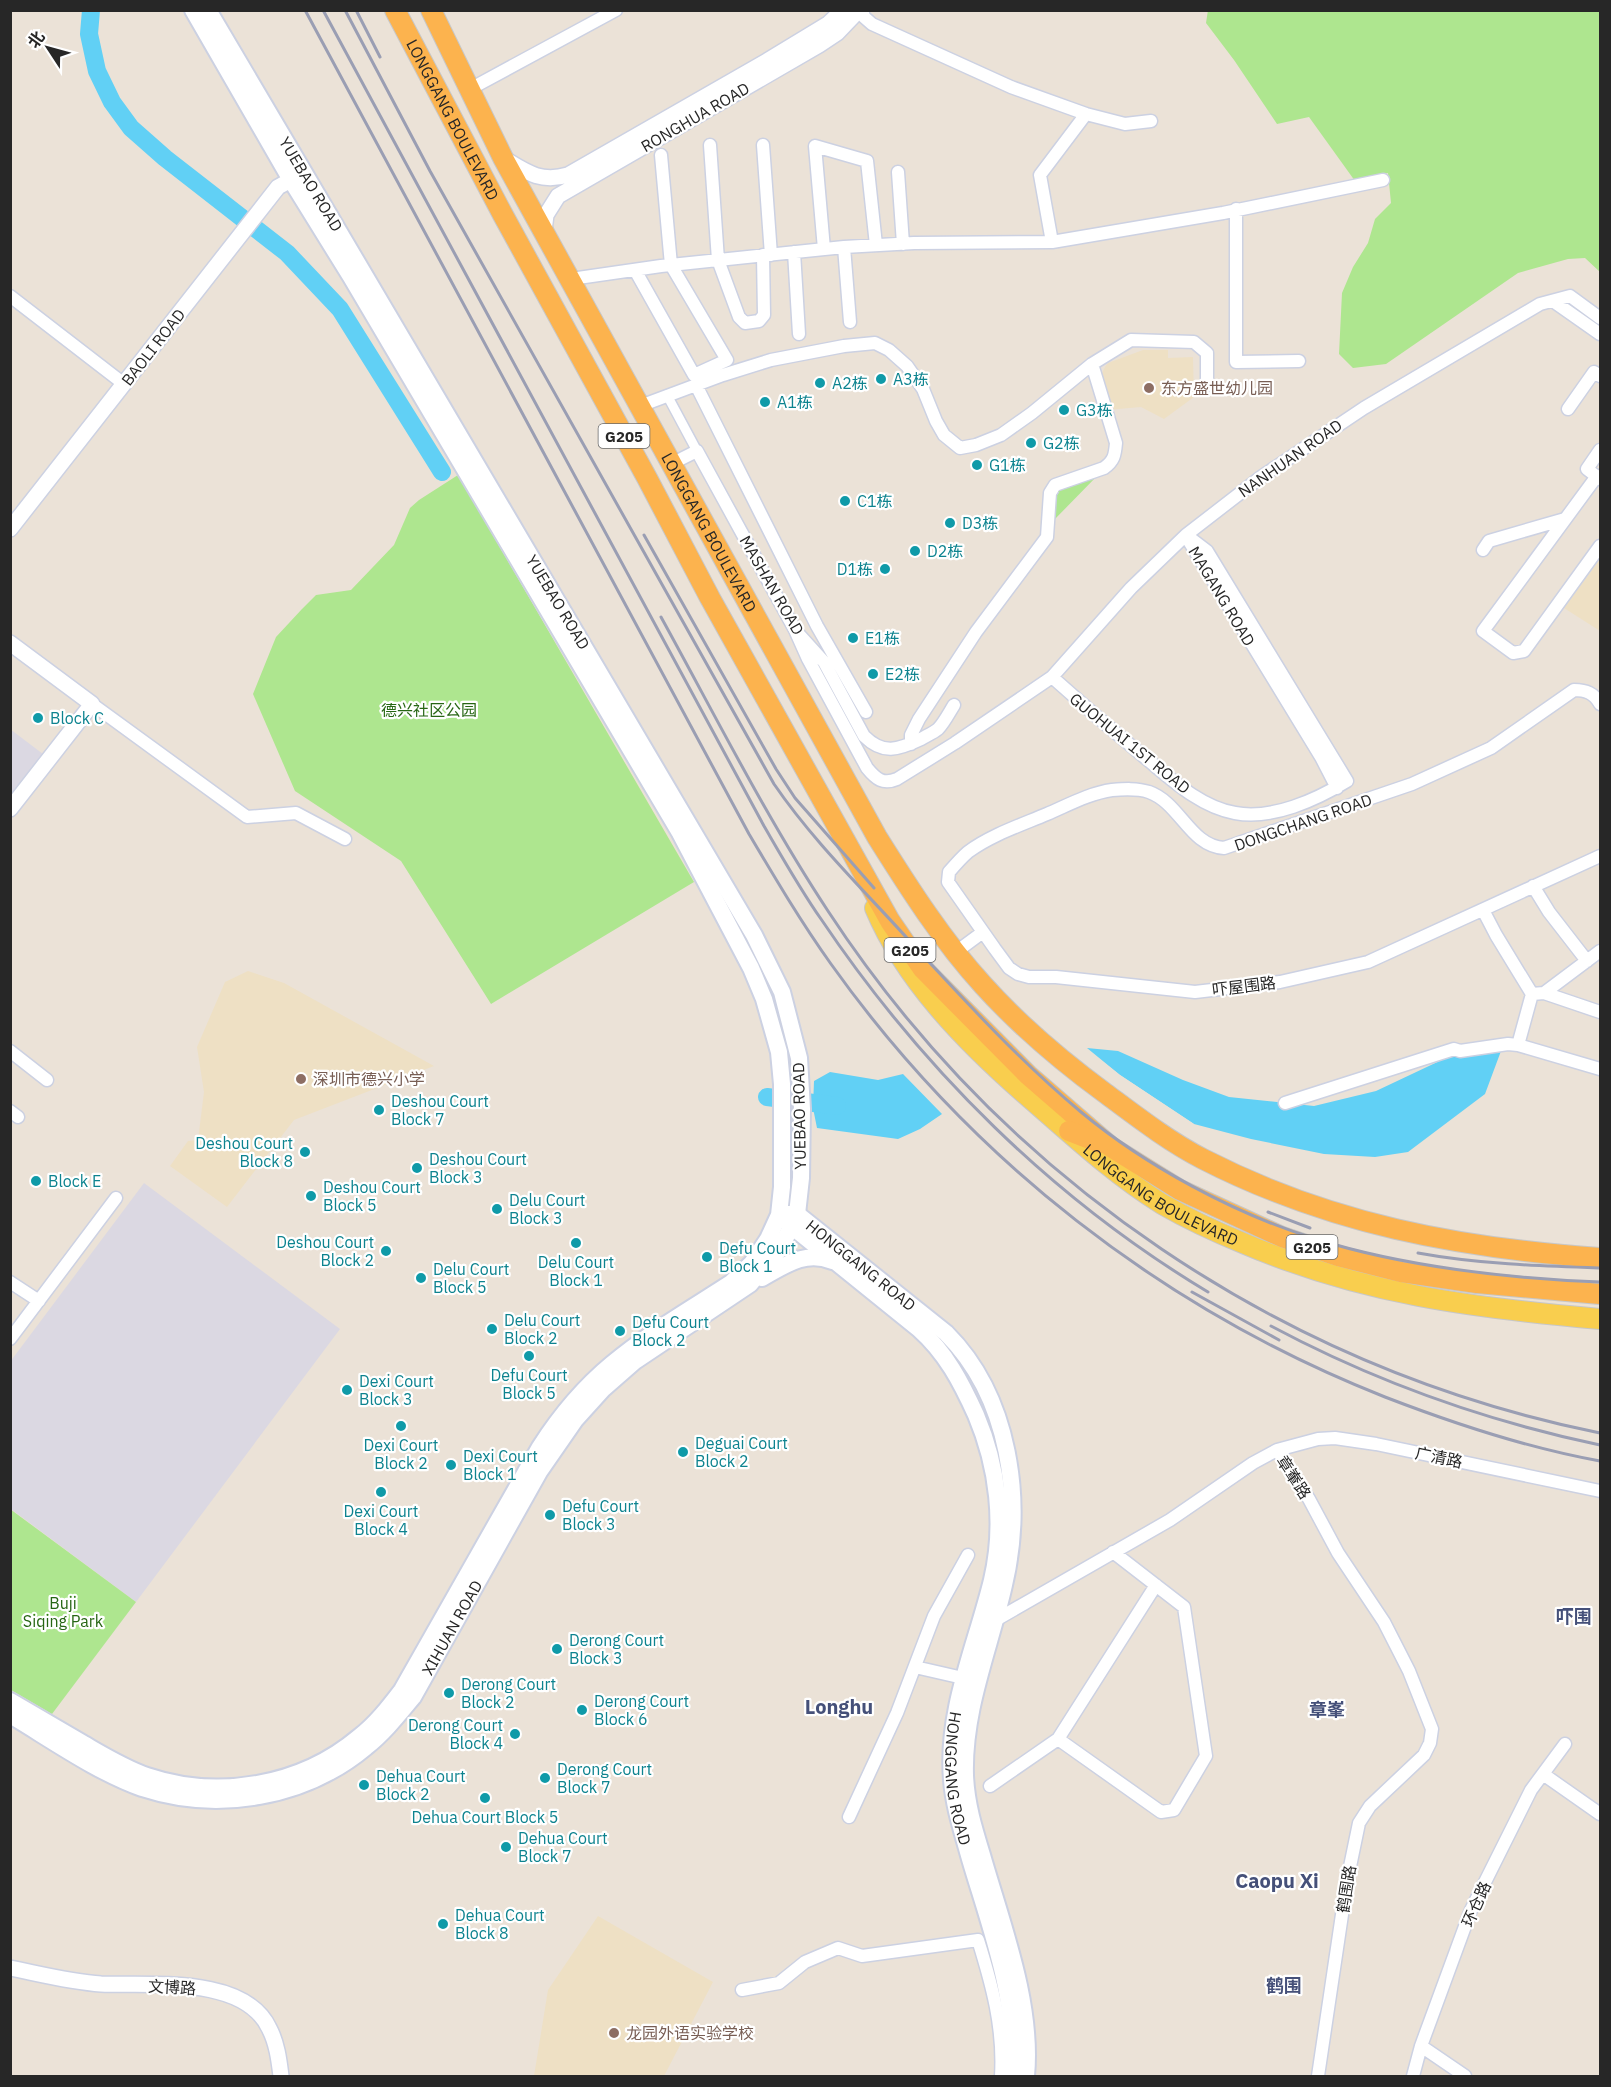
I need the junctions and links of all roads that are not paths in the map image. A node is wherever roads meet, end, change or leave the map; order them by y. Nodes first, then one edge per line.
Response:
1 (193, 10) edge
2 (208, 10) edge
3 (395, 10) edge
4 (433, 10) edge
5 (616, 10) edge
6 (843, 10) edge
7 (860, 10) edge
8 (470, 89) junction
9 (1086, 114) junction
10 (1151, 122) dead end
11 (710, 145) dead end
12 (763, 145) dead end
13 (661, 155) dead end
14 (503, 158) junction
15 (898, 172) dead end
16 (297, 176) junction
17 (1383, 180) dead end
18 (1236, 209) junction
19 (544, 231) junction
20 (1052, 242) junction
21 (903, 243) junction
22 (876, 245) junction
23 (844, 247) junction
24 (824, 249) junction
25 (794, 252) junction
26 (767, 255) junction
27 (718, 260) junction
28 (671, 265) junction
29 (635, 270) junction
30 (571, 279) junction
31 (10, 296) edge
32 (1553, 301) junction
33 (1600, 318) edge
34 (850, 322) dead end
35 (799, 334) dead end
36 (1600, 334) edge
37 (1299, 361) dead end
38 (1092, 364) junction
39 (1600, 376) edge
40 (124, 384) junction
41 (696, 385) junction
42 (1207, 386) dead end
43 (667, 395) junction
44 (640, 406) junction
45 (1568, 409) dead end
46 (1600, 450) edge
47 (697, 451) junction
48 (671, 465) junction
49 (1598, 477) edge
50 (1565, 519) junction
51 (10, 529) edge
52 (1186, 535) junction
53 (1600, 546) edge
54 (1483, 550) dead end
55 (795, 630) junction
56 (10, 642) edge
57 (1052, 677) junction
58 (92, 704) junction
59 (1600, 704) edge
60 (954, 705) dead end
61 (866, 712) dead end
62 (911, 744) junction
63 (1342, 785) joint
64 (10, 809) edge
65 (345, 839) dead end
66 (969, 851) joint
67 (1600, 856) edge
68 (856, 861) junction
69 (1533, 886) junction
70 (1483, 910) junction
71 (983, 932) junction
72 (1600, 951) edge
73 (956, 952) junction
74 (1587, 961) junction
75 (1538, 994) junction
76 (1600, 1012) edge
77 (1518, 1044) junction
78 (10, 1051) edge
79 (1600, 1069) edge
80 (47, 1080) dead end
81 (1285, 1102) dead end
82 (1069, 1131) junction
83 (1111, 1147) junction
84 (116, 1198) dead end
85 (779, 1215) junction
86 (794, 1220) junction
87 (1600, 1258) edge
88 (839, 1264) junction
89 (10, 1282) edge
90 (738, 1293) junction
91 (1600, 1293) edge
92 (39, 1301) junction
93 (1600, 1319) edge
94 (10, 1339) edge
95 (1277, 1450) junction
96 (1600, 1491) edge
97 (1113, 1552) junction
98 (968, 1555) dead end
99 (1156, 1585) junction
100 (994, 1621) junction
101 (915, 1667) junction
102 (963, 1678) junction
103 (10, 1701) edge
104 (10, 1715) edge
105 (1432, 1729) joint
106 (1058, 1738) junction
107 (1565, 1744) dead end
108 (1543, 1774) junction
109 (990, 1786) dead end
110 (1600, 1814) edge
111 (849, 1817) dead end
112 (10, 1968) edge
113 (742, 1990) dead end
114 (1421, 2046) junction
115 (281, 2076) edge
116 (1000, 2076) edge
117 (1012, 2076) edge
118 (1026, 2076) edge
119 (1318, 2076) edge
120 (1413, 2076) edge
121 (1465, 2076) edge

1 - 16 main road, YUEBAO ROAD
2 - 16 main road, YUEBAO ROAD
3 - 68 highway, LONGGANG BOULEVARD / G205
4 - 8 highway, LONGGANG BOULEVARD / G205
5 - 8 street
6 - 14 street, RONGHUA ROAD
7 - 9 street
7 - 19 street, RONGHUA ROAD
8 - 14 highway, LONGGANG BOULEVARD / G205
9 - 10 street
9 - 20 street
11 - 27 street
12 - 26 street
13 - 28 street
14 - 19 highway, LONGGANG BOULEVARD / G205
15 - 21 street
16 - 40 street, BAOLI ROAD
16 - 85 main road, YUEBAO ROAD
16 - 86 main road, YUEBAO ROAD
17 - 18 street
18 - 20 street
18 - 37 street
19 - 30 highway, LONGGANG BOULEVARD / G205
20 - 21 street
21 - 22 street
22 - 23 street
22 - 24 street
23 - 24 street
23 - 34 street
24 - 25 street
25 - 26 street
25 - 35 street
26 - 27 street
26 - 27 street
27 - 28 street
28 - 29 street
28 - 29 street
29 - 30 street
30 - 44 highway, LONGGANG BOULEVARD / G205
31 - 40 street
32 - 33 street, NANHUAN ROAD
32 - 36 street
32 - 52 street, NANHUAN ROAD
38 - 41 street
38 - 42 street
38 - 62 street
39 - 45 street
40 - 51 street, BAOLI ROAD
41 - 43 street
41 - 61 street
43 - 44 street
43 - 47 street, MASHAN ROAD
44 - 48 highway, LONGGANG BOULEVARD / G205
46 - 49 street
47 - 48 street
47 - 55 street, MASHAN ROAD
48 - 73 highway, LONGGANG BOULEVARD / G205
49 - 50 street
50 - 53 street
50 - 54 street
52 - 57 street, NANHUAN ROAD
52 - 63 street, MAGANG ROAD
55 - 57 street, NANHUAN ROAD
55 - 62 street, MASHAN ROAD
56 - 58 street
57 - 63 street, GUOHUAI 1ST ROAD
58 - 64 street
58 - 65 street
59 - 66 street, DONGCHANG ROAD
60 - 62 street, MASHAN ROAD
66 - 71 street, 吓屋围路
67 - 69 street, 吓屋围路
68 - 82 main road, LONGGANG BOULEVARD
68 - 83 highway, LONGGANG BOULEVARD / G205
69 - 70 street, 吓屋围路
69 - 74 street
70 - 71 street, 吓屋围路
70 - 75 street
71 - 73 street
72 - 74 street
73 - 87 highway, LONGGANG BOULEVARD / G205
74 - 75 street
75 - 76 street
75 - 77 street
77 - 79 street
77 - 81 street
78 - 80 street
82 - 83 highway
82 - 93 main road, LONGGANG BOULEVARD
83 - 91 highway, LONGGANG BOULEVARD / G205
84 - 92 street
85 - 86 main road, HONGGANG ROAD
85 - 103 main road, XIHUAN ROAD
86 - 88 main road, HONGGANG ROAD
86 - 90 main road, XIHUAN ROAD
86 - 100 main road, HONGGANG ROAD
88 - 90 main road
88 - 102 main road, HONGGANG ROAD
89 - 92 street
90 - 104 main road, XIHUAN ROAD
92 - 94 street
95 - 96 street, 广清路
95 - 97 street, 章輋路
95 - 105 street, 章輋路
97 - 99 street
97 - 100 street, 章輋路
98 - 101 street
99 - 106 street
99 - 106 street
100 - 118 main road, HONGGANG ROAD
101 - 102 street
101 - 111 street
102 - 117 main road, HONGGANG ROAD
105 - 119 street, 鹤围路
106 - 109 street
107 - 108 street, 环仓路
108 - 110 street
108 - 114 street, 环仓路
112 - 115 street, 文博路
113 - 116 street
114 - 120 street, 环仓路
114 - 121 street

